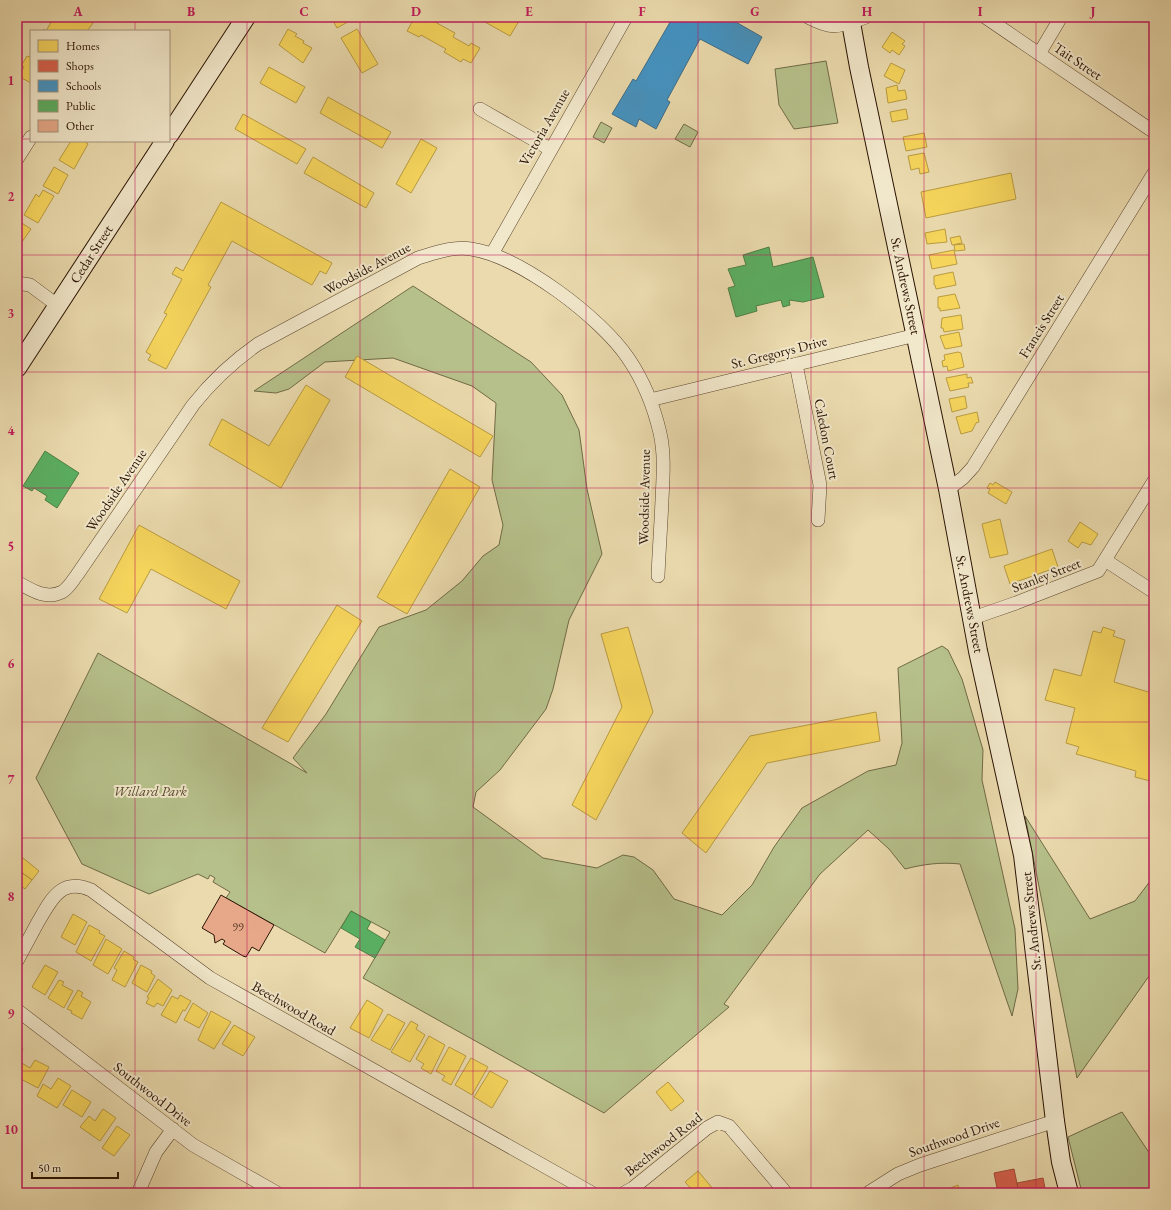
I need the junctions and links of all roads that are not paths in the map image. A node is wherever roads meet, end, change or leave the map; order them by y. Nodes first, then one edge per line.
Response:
1 (246, 17) edge
2 (626, 17) edge
3 (808, 17) edge
4 (985, 17) edge
5 (1061, 17) edge
6 (856, 19) edge
7 (1039, 54) junction
8 (480, 109) dead end
9 (1154, 132) edge
10 (170, 133) edge
11 (30, 139) edge
12 (164, 142) edge
13 (550, 149) junction
14 (17, 160) edge
15 (1154, 173) edge
16 (492, 254) junction
17 (17, 282) edge
18 (57, 305) junction
19 (916, 335) junction
20 (796, 364) junction
21 (17, 368) edge
22 (650, 400) junction
23 (1154, 481) edge
24 (948, 489) junction
25 (818, 520) dead end
26 (1105, 560) junction
27 (658, 576) dead end
28 (17, 582) edge
29 (1154, 592) edge
30 (973, 618) junction
31 (17, 961) edge
32 (17, 1010) edge
33 (1055, 1121) junction
34 (173, 1129) junction
35 (138, 1193) edge
36 (277, 1193) edge
37 (592, 1193) edge
38 (624, 1193) edge
39 (786, 1193) edge
40 (868, 1193) edge
41 (1069, 1193) edge

1 - 10 main road
2 - 13 street, Victoria Avenue
3 - 6 street
4 - 7 street, Tait Street
5 - 7 street
6 - 19 main road, St. Andrews Street
7 - 9 street, Tait Street
8 - 13 street
11 - 14 street
12 - 18 main road, Cedar Street
13 - 16 street, Victoria Avenue
15 - 24 street, Francis Street
16 - 22 street, Woodside Avenue
16 - 28 street, Woodside Avenue
17 - 18 street
18 - 21 main road, Cedar Street
19 - 20 street, St. Gregorys Drive
19 - 24 main road, St. Andrews Street
20 - 22 street, St. Gregorys Drive
20 - 25 street, Caledon Court
22 - 27 street, Woodside Avenue
23 - 26 street, Stanley Street
24 - 30 main road, St. Andrews Street
26 - 29 street
26 - 30 street, Stanley Street
30 - 33 main road, St. Andrews Street
31 - 37 street, Beechwood Road
32 - 34 street, Southwood Drive
33 - 40 street, Southwood Drive
33 - 41 main road, St. Andrews Street
34 - 35 street
34 - 36 street, Southwood Drive
38 - 39 street, Beechwood Road

